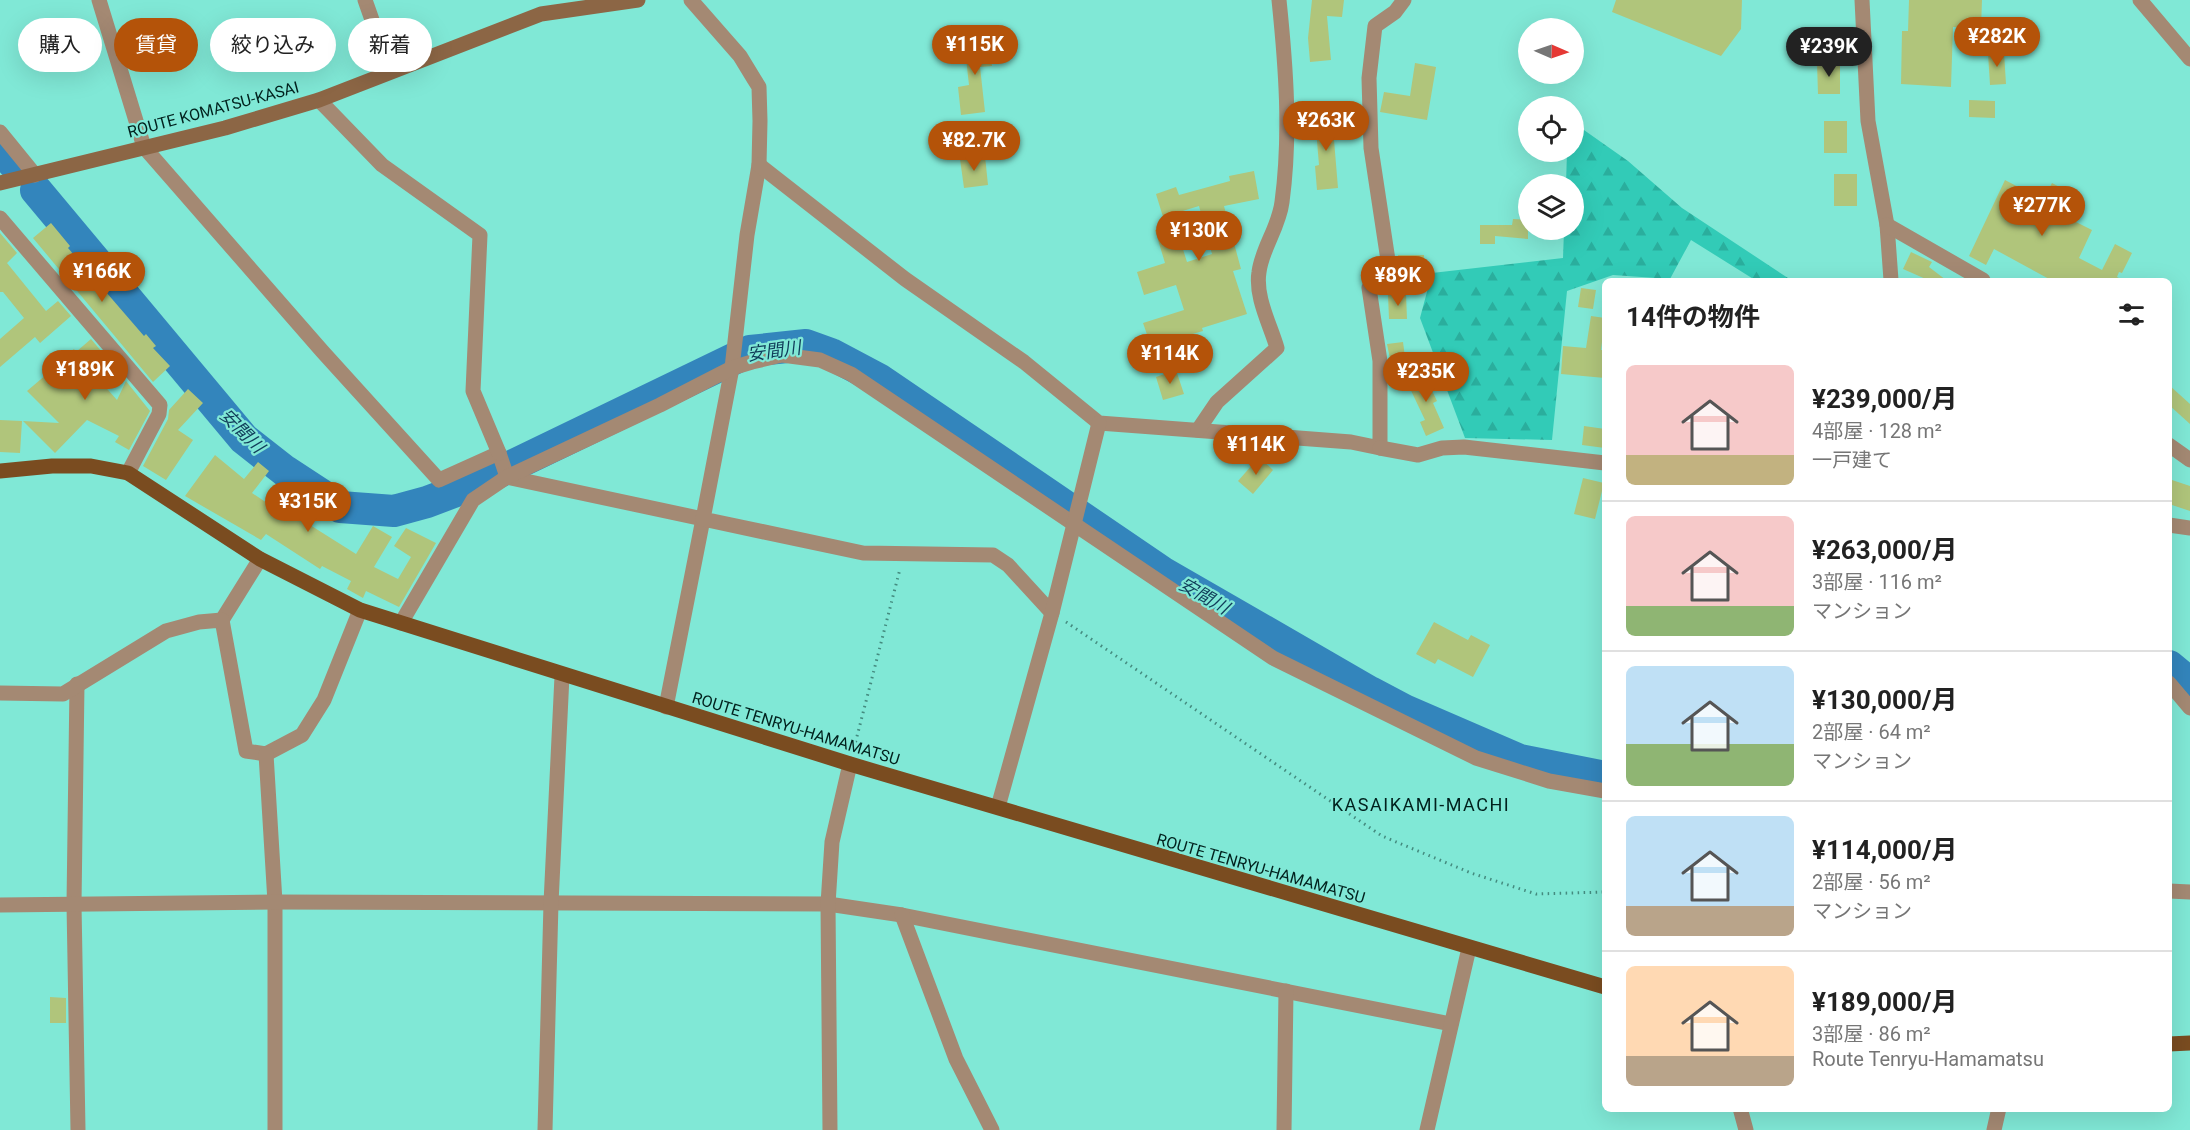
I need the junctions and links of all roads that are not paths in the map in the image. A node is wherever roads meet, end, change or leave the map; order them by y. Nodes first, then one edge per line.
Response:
1 (99, 0) edge
2 (364, 0) edge
3 (638, 0) edge
4 (691, 0) edge
5 (1279, 0) edge
6 (1404, 0) edge
7 (1862, 0) edge
8 (2140, 0) edge
9 (371, 18) edge
10 (432, 55) edge
11 (2190, 59) edge
12 (388, 72) edge
13 (319, 100) junction
14 (0, 132) edge
15 (144, 147) junction
16 (759, 165) junction
17 (35, 175) junction
18 (0, 183) edge
19 (0, 218) edge
20 (1887, 225) junction
21 (1891, 278) edge
22 (1980, 278) edge
23 (732, 367) junction
24 (1099, 423) junction
25 (1198, 430) junction
26 (2172, 447) edge
27 (1380, 448) junction
28 (2190, 460) edge
29 (1602, 463) edge
30 (503, 467) junction
31 (0, 471) edge
32 (128, 473) junction
33 (1076, 518) junction
34 (703, 519) junction
35 (2172, 525) edge
36 (2190, 528) edge
37 (261, 559) junction
38 (360, 610) junction
39 (1052, 613) junction
40 (222, 620) junction
41 (401, 623) junction
42 (562, 676) junction
43 (77, 684) junction
44 (2172, 687) edge
45 (0, 693) edge
46 (666, 708) junction
47 (2190, 708) edge
48 (266, 754) junction
49 (850, 765) junction
50 (1602, 790) edge
51 (998, 807) junction
52 (2172, 891) edge
53 (2190, 892) edge
54 (274, 902) junction
55 (551, 903) junction
56 (74, 904) junction
57 (828, 904) junction
58 (0, 905) edge
59 (902, 915) junction
60 (1469, 948) junction
61 (1602, 986) edge
62 (1286, 991) junction
63 (1451, 1024) junction
64 (2190, 1043) edge
65 (2172, 1044) edge
66 (1741, 1112) edge
67 (1998, 1112) edge
68 (78, 1130) edge
69 (275, 1130) edge
70 (545, 1130) edge
71 (830, 1130) edge
72 (992, 1130) edge
73 (1284, 1130) edge
74 (1427, 1130) edge
75 (1746, 1130) edge
76 (1994, 1130) edge

1 - 15 street
2 - 9 street
3 - 10 main road, ROUTE KOMATSU-KASAI
4 - 16 street
5 - 25 street
6 - 27 street
7 - 20 street
8 - 11 street
12 - 13 main road, ROUTE KOMATSU-KASAI
13 - 15 main road, ROUTE KOMATSU-KASAI
13 - 30 street
14 - 17 street
15 - 17 main road, ROUTE KOMATSU-KASAI
15 - 30 street
16 - 23 street
16 - 24 street
17 - 18 main road, ROUTE KOMATSU-KASAI
19 - 32 street
20 - 21 street
20 - 22 street
23 - 30 street
23 - 33 street
23 - 34 street
24 - 25 street
24 - 33 street
25 - 27 street
26 - 28 street
27 - 29 street
30 - 34 street
30 - 41 street
31 - 32 main road, ROUTE TENRYU-HAMAMATSU
32 - 37 main road, ROUTE TENRYU-HAMAMATSU
33 - 39 street
33 - 50 street
34 - 39 street
34 - 46 street
35 - 36 street
37 - 38 main road, ROUTE TENRYU-HAMAMATSU
37 - 40 street
38 - 41 main road, ROUTE TENRYU-HAMAMATSU
38 - 48 street
39 - 51 street
40 - 43 street
40 - 48 street
41 - 42 main road, ROUTE TENRYU-HAMAMATSU
42 - 46 main road, ROUTE TENRYU-HAMAMATSU
42 - 55 street
43 - 45 street
43 - 56 street
44 - 47 street
46 - 49 main road, ROUTE TENRYU-HAMAMATSU
48 - 54 street
49 - 51 main road, ROUTE TENRYU-HAMAMATSU
49 - 57 street
51 - 60 main road, ROUTE TENRYU-HAMAMATSU
52 - 53 street
54 - 55 street
54 - 56 street
54 - 69 street
55 - 57 street
55 - 70 street
56 - 58 street
56 - 68 street
57 - 59 street
57 - 71 street
59 - 62 street
59 - 72 street
60 - 61 main road, ROUTE TENRYU-HAMAMATSU
60 - 63 street
62 - 63 street
62 - 73 street
63 - 74 street
64 - 65 main road
66 - 75 street
67 - 76 street

